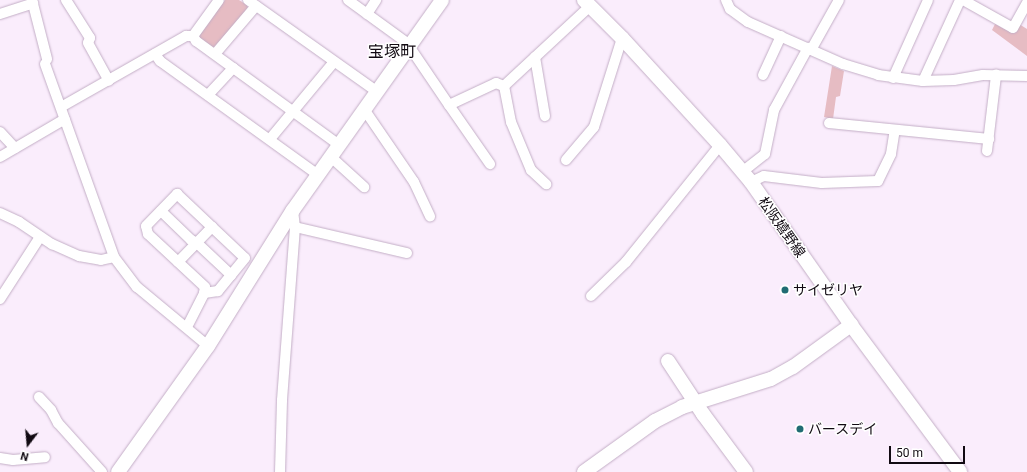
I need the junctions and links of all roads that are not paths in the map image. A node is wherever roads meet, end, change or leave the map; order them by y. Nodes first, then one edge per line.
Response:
1 (66, 0) edge
2 (219, 0) edge
3 (348, 0) edge
4 (376, 0) edge
5 (442, 0) edge
6 (726, 0) edge
7 (839, 0) edge
8 (928, 0) edge
9 (962, 0) edge
10 (33, 1) edge
11 (250, 2) edge
12 (587, 3) edge
13 (1027, 3) edge
14 (0, 14) edge
15 (367, 14) junction
16 (193, 36) junction
17 (781, 36) junction
18 (622, 38) junction
19 (410, 46) junction
20 (810, 49) junction
21 (155, 54) junction
22 (215, 54) junction
23 (535, 57) junction
24 (334, 62) junction
25 (233, 68) junction
26 (1026, 73) edge
27 (763, 75) dead end
28 (996, 75) junction
29 (893, 78) junction
30 (109, 81) junction
31 (923, 81) junction
32 (504, 86) junction
33 (376, 91) junction
34 (208, 95) junction
35 (449, 105) junction
36 (61, 107) junction
37 (364, 109) junction
38 (293, 112) junction
39 (545, 116) dead end
40 (66, 119) junction
41 (829, 123) dead end
42 (895, 130) junction
43 (0, 132) edge
44 (270, 139) junction
45 (989, 139) junction
46 (339, 145) junction
47 (720, 145) junction
48 (15, 148) junction
49 (987, 151) dead end
50 (0, 157) edge
51 (331, 157) junction
52 (566, 160) dead end
53 (490, 164) dead end
54 (318, 175) junction
55 (746, 177) junction
56 (546, 184) dead end
57 (364, 187) dead end
58 (293, 210) junction
59 (161, 211) junction
60 (0, 214) edge
61 (430, 217) dead end
62 (212, 227) junction
63 (295, 227) junction
64 (40, 237) junction
65 (197, 243) junction
66 (407, 253) dead end
67 (114, 257) junction
68 (178, 262) junction
69 (231, 275) junction
70 (204, 293) junction
71 (591, 296) dead end
72 (0, 299) edge
73 (851, 325) junction
74 (187, 327) junction
75 (208, 346) junction
76 (668, 361) dead end
77 (39, 397) dead end
78 (696, 402) junction
79 (45, 457) dead end
80 (0, 458) edge
81 (102, 472) edge
82 (118, 472) edge
83 (280, 472) edge
84 (584, 472) edge
85 (746, 472) edge
86 (960, 472) edge

1 - 30 street
2 - 16 street
3 - 15 street
4 - 15 street
5 - 19 street
6 - 17 street
7 - 20 street
8 - 29 street
9 - 13 street
9 - 31 street
10 - 14 street
10 - 36 street
11 - 22 street
11 - 24 street
12 - 18 street, 松阪嬉野線
12 - 23 street
15 - 19 street
16 - 21 street
16 - 22 street
17 - 20 street
17 - 27 street
18 - 47 street, 松阪嬉野線
18 - 52 street
19 - 33 street
19 - 35 street
20 - 29 street
20 - 55 street
21 - 30 street
21 - 34 street
22 - 25 street
23 - 32 street
23 - 39 street
24 - 33 street
24 - 38 street
25 - 34 street
25 - 38 street
26 - 28 street
28 - 31 street
28 - 45 street
29 - 31 street
30 - 36 street
32 - 35 street
32 - 56 street
33 - 37 street
34 - 44 street
35 - 53 street
36 - 40 street
37 - 46 street
37 - 61 street
38 - 44 street
38 - 46 street
40 - 48 street
40 - 67 street
41 - 42 street
42 - 45 street
42 - 55 street
43 - 48 street
44 - 54 street
45 - 49 street
46 - 51 street
47 - 55 street, 松阪嬉野線
47 - 71 street
48 - 50 street
51 - 54 street
51 - 57 street
54 - 58 street
55 - 73 street, 松阪嬉野線
58 - 63 street
58 - 75 street
59 - 62 street
59 - 65 street
59 - 68 street
60 - 64 street
62 - 65 street
62 - 69 street
63 - 66 street
63 - 83 street
64 - 67 street
64 - 72 street
65 - 68 street
65 - 69 street
67 - 74 street
68 - 70 street
69 - 70 street
70 - 74 street
73 - 78 street
73 - 86 street, 松阪嬉野線
74 - 75 street
75 - 82 street
76 - 78 street
77 - 81 street
78 - 84 street
78 - 85 street
79 - 80 street

